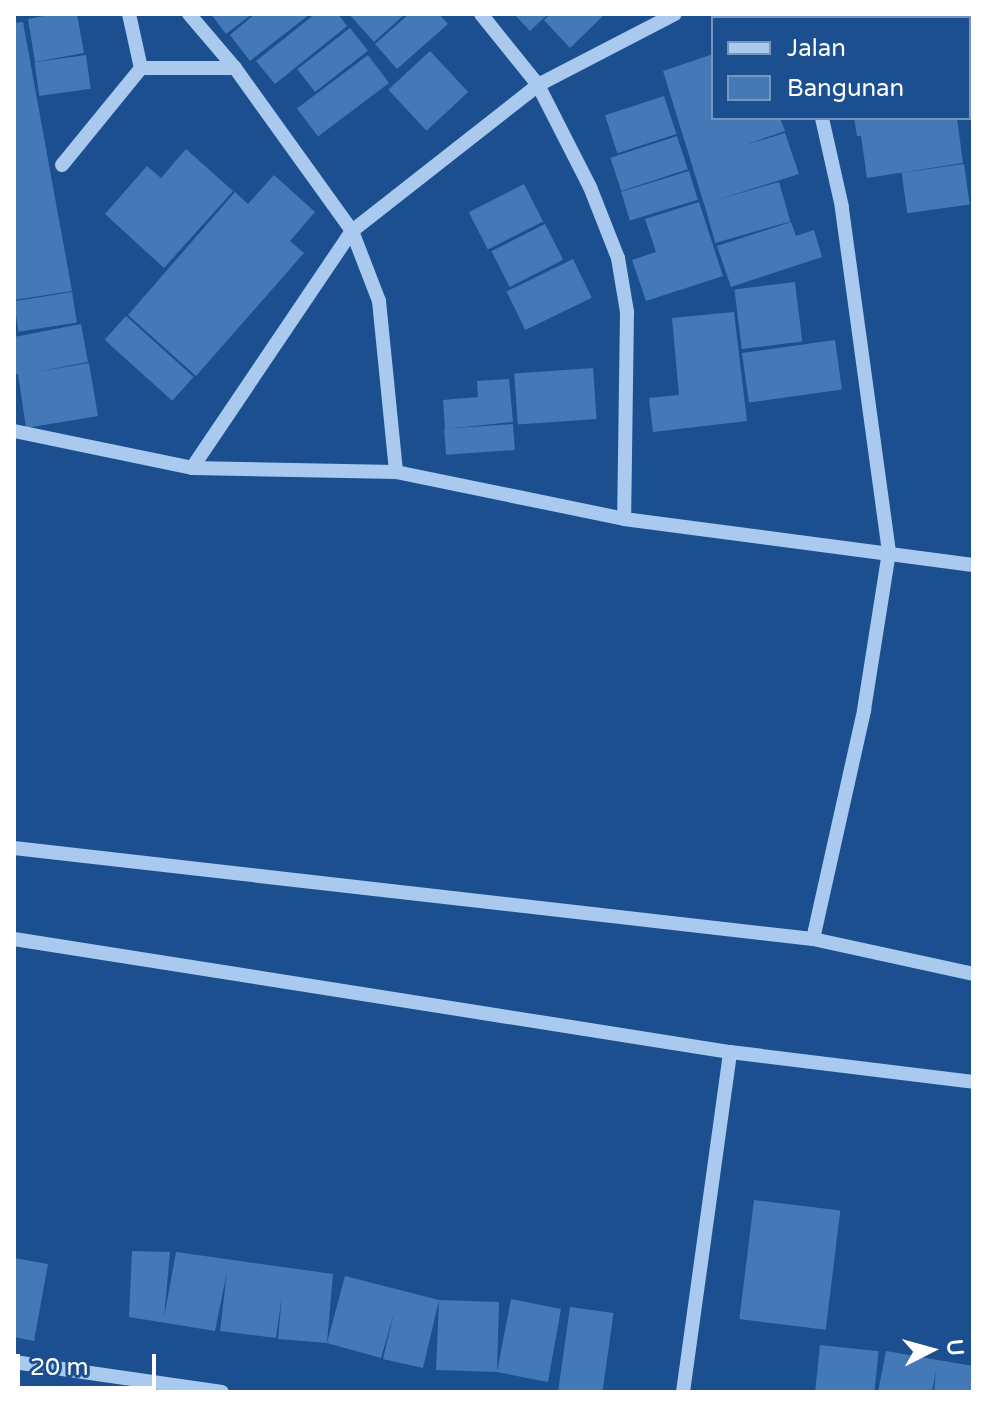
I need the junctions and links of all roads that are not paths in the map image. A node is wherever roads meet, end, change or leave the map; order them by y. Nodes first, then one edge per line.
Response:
1 (129, 14) edge
2 (189, 14) edge
3 (481, 14) edge
4 (675, 14) edge
5 (141, 68) junction
6 (235, 68) junction
7 (538, 85) junction
8 (822, 120) edge
9 (62, 165) dead end
10 (352, 231) junction
11 (14, 431) edge
12 (192, 468) junction
13 (396, 472) junction
14 (624, 519) junction
15 (889, 552) junction
16 (973, 565) edge
17 (14, 848) edge
18 (14, 939) edge
19 (813, 939) junction
20 (973, 974) edge
21 (730, 1052) junction
22 (973, 1082) edge
23 (14, 1362) edge
24 (222, 1392) edge
25 (683, 1392) edge

1 - 5 street
2 - 6 street
3 - 7 street
4 - 7 street
5 - 6 street
5 - 9 street
6 - 10 street
7 - 10 street
7 - 14 street
8 - 15 street
10 - 12 street
10 - 13 street
11 - 12 street
12 - 13 street
13 - 14 street
14 - 15 street
15 - 16 street
15 - 19 street
17 - 19 street
18 - 21 street
19 - 20 street
21 - 22 street
21 - 25 street
23 - 24 street

